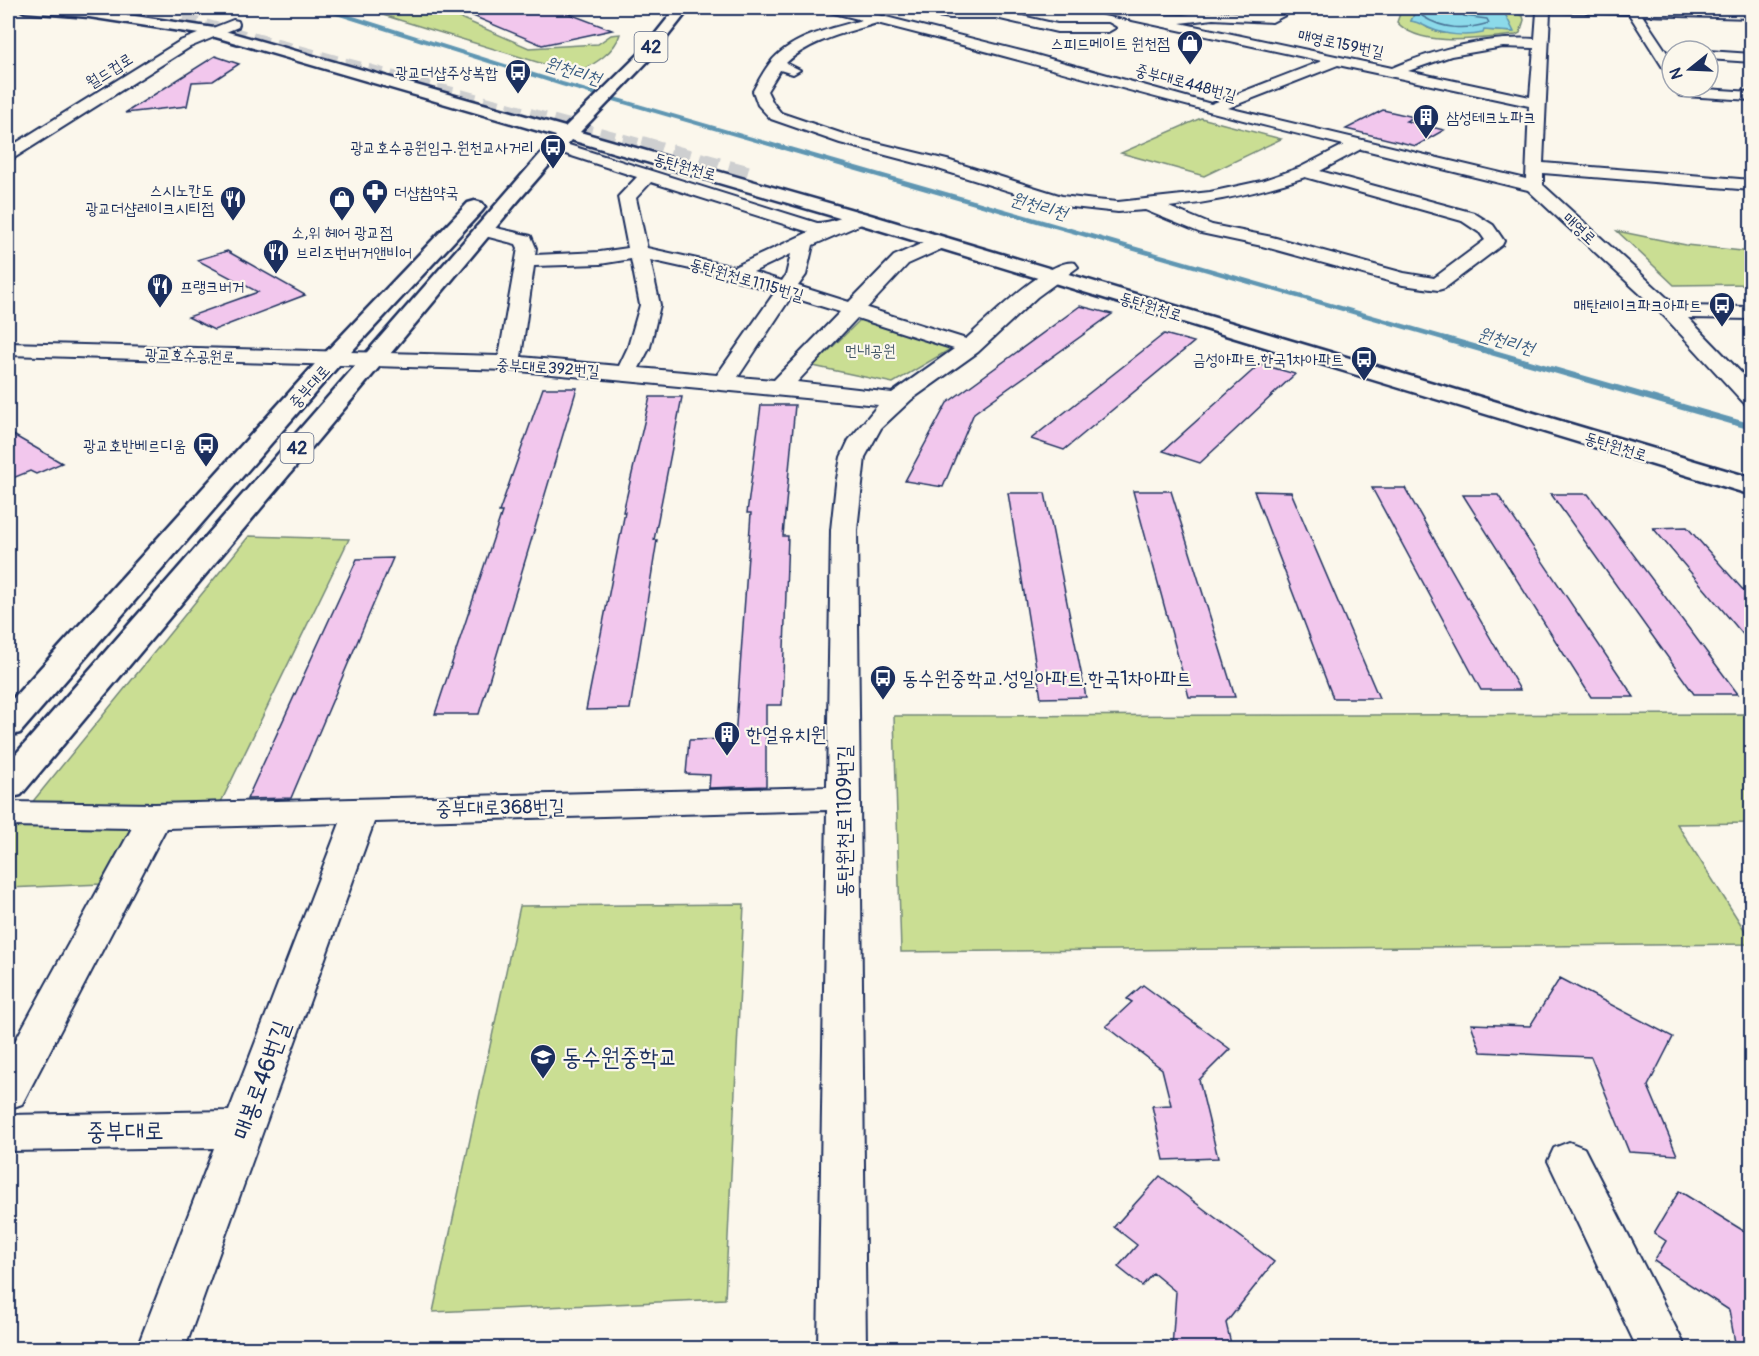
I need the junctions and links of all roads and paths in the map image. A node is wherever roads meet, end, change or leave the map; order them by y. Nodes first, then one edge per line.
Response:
1 (26, 8) edge
2 (61, 8) edge
3 (100, 8) edge
4 (131, 8) edge
5 (663, 8) edge
6 (682, 8) edge
7 (830, 8) edge
8 (915, 8) edge
9 (1020, 8) edge
10 (1169, 8) edge
11 (1289, 8) edge
12 (1540, 8) edge
13 (1722, 8) edge
14 (1101, 9) edge
15 (1633, 11) junction
16 (1678, 12) junction
17 (1752, 14) edge
18 (1139, 18) junction
19 (876, 19) junction
20 (233, 24) junction
21 (651, 24) dead end
22 (1108, 28) junction
23 (214, 32) junction
24 (1066, 42) dead end
25 (1542, 44) junction
26 (1660, 45) edge
27 (1045, 49) dead end
28 (1024, 56) junction
29 (1720, 56) edge
30 (1752, 58) edge
31 (1335, 61) junction
32 (776, 64) junction
33 (399, 69) dead end
34 (793, 70) dead end
35 (1392, 73) junction
36 (1720, 94) edge
37 (1752, 96) edge
38 (1537, 103) junction
39 (1212, 108) junction
40 (568, 123) junction
41 (1359, 144) junction
42 (8, 155) edge
43 (1534, 167) junction
44 (1305, 172) junction
45 (648, 175) junction
46 (1752, 185) edge
47 (1534, 186) junction
48 (848, 193) dead end
49 (1147, 204) junction
50 (860, 218) junction
51 (831, 229) junction
52 (483, 230) junction
53 (804, 241) junction
54 (941, 242) junction
55 (640, 252) junction
56 (525, 261) junction
57 (1060, 271) junction
58 (736, 273) junction
59 (787, 289) junction
60 (853, 310) junction
61 (1671, 312) junction
62 (1752, 313) edge
63 (970, 347) junction
64 (8, 349) edge
65 (333, 359) junction
66 (372, 360) junction
67 (509, 363) junction
68 (626, 373) junction
69 (723, 382) junction
70 (780, 387) junction
71 (1752, 398) edge
72 (895, 400) junction
73 (1752, 472) edge
74 (1752, 488) edge
75 (8, 725) edge
76 (8, 786) edge
77 (844, 798) junction
78 (361, 811) junction
79 (8, 814) edge
80 (155, 816) junction
81 (8, 1092) edge
82 (243, 1129) junction
83 (8, 1133) edge
84 (1569, 1161) dead end
85 (161, 1348) edge
86 (842, 1348) edge
87 (1662, 1348) edge

1 - 23 main road
2 - 3 main road
4 - 20 main road
5 - 21 main road, 42
6 - 40 main road, 42
7 - 19 street, 중부대로448번길
8 - 19 street
8 - 22 street
9 - 14 street
10 - 18 street
11 - 18 street
12 - 15 street
12 - 25 street
13 - 16 street
14 - 18 street
15 - 16 street
15 - 26 street
16 - 17 street
18 - 22 street
18 - 31 street, 매영로159번길
19 - 28 street, 중부대로448번길
19 - 32 street
20 - 23 street, 월드컵로
20 - 33 main road
22 - 24 street
23 - 40 main road
23 - 42 street, 월드컵로
25 - 35 street
25 - 38 street
27 - 28 street
28 - 39 street, 중부대로448번길
29 - 30 street
31 - 35 street, 매영로159번길
31 - 39 street
32 - 34 street
32 - 49 street
35 - 38 street, 매영로159번길
36 - 37 street
38 - 43 street
39 - 41 street, 중부대로448번길
40 - 45 street
40 - 50 main road, 동탄원천로
40 - 52 main road, 중부대로 / 42
40 - 57 main road, 동탄원천로
40 - 65 main road, 중부대로 / 42
41 - 44 street
41 - 47 street, 중부대로448번길
43 - 46 street
43 - 47 street
44 - 49 street
44 - 49 street
45 - 51 street
45 - 55 street
47 - 61 street, 매영로
48 - 57 main road, 동탄원천로
50 - 51 street
50 - 54 main road, 동탄원천로
51 - 53 street
52 - 56 street
52 - 66 main road, 중부대로 / 42
53 - 58 street
53 - 59 street
54 - 57 main road, 동탄원천로
54 - 60 street
55 - 56 street
55 - 58 street, 동탄원천로1115번길
55 - 68 street
56 - 67 street
57 - 63 street, 동탄원천로1109번길
57 - 73 main road, 동탄원천로
57 - 74 main road, 동탄원천로
58 - 59 street, 동탄원천로1115번길
59 - 60 street, 동탄원천로1115번길
59 - 69 street
60 - 63 street
60 - 70 street
61 - 62 street
61 - 71 street, 매영로
63 - 72 street, 동탄원천로1109번길
64 - 65 street, 광교호수공원로
65 - 66 street, 광교호수공원로
65 - 75 main road, 중부대로 / 42
66 - 67 street, 중부대로392번길
66 - 76 main road, 중부대로 / 42
67 - 68 street, 중부대로392번길
68 - 69 street, 중부대로392번길
69 - 70 street, 중부대로392번길
70 - 72 street, 중부대로392번길
72 - 77 street, 동탄원천로1109번길
77 - 78 street, 중부대로368번길
77 - 86 street, 동탄원천로1109번길
78 - 80 street, 중부대로368번길
78 - 82 street, 매봉로46번길
79 - 80 street, 중부대로368번길
80 - 81 street
82 - 83 street, 중부대로
82 - 85 street, 매봉로46번길
84 - 87 street

